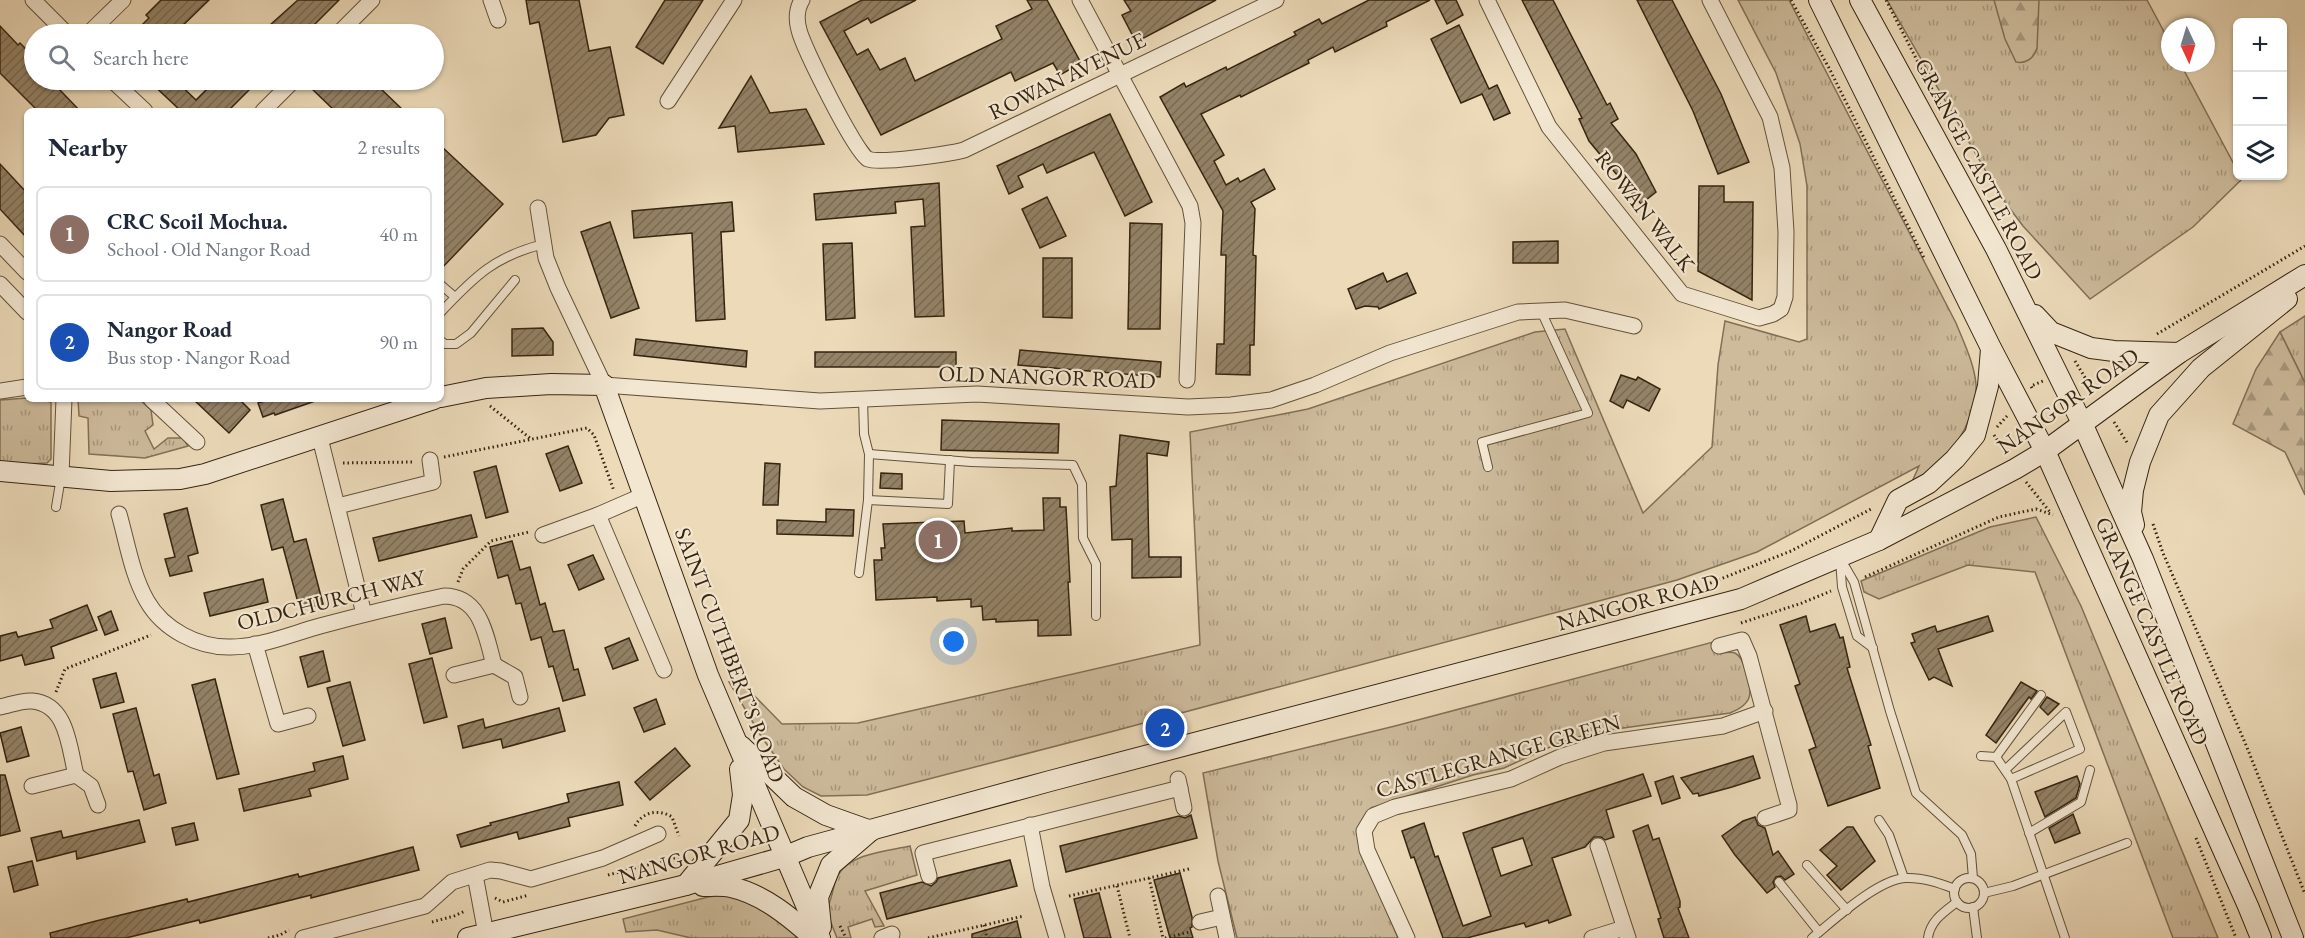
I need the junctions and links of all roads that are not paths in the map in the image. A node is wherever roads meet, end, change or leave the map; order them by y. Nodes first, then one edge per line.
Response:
1 (33, 0) edge
2 (123, 0) edge
3 (372, 0) edge
4 (491, 0) edge
5 (734, 0) edge
6 (802, 0) edge
7 (1080, 0) edge
8 (1276, 0) edge
9 (1487, 0) edge
10 (1710, 0) edge
11 (1819, 0) edge
12 (1860, 0) edge
13 (498, 20) dead end
14 (57, 24) edge
15 (98, 24) edge
16 (348, 24) edge
17 (1121, 75) junction
18 (123, 90) edge
19 (284, 90) edge
20 (668, 101) dead end
21 (142, 108) edge
22 (266, 108) edge
23 (537, 208) dead end
24 (0, 244) edge
25 (544, 244) junction
26 (24, 269) edge
27 (2305, 275) edge
28 (515, 280) dead end
29 (0, 284) edge
30 (2305, 284) edge
31 (444, 288) edge
32 (455, 297) junction
33 (2025, 304) junction
34 (24, 309) edge
35 (444, 309) edge
36 (1540, 310) junction
37 (1634, 326) dead end
38 (444, 343) edge
39 (1991, 348) junction
40 (2179, 353) junction
41 (1187, 380) dead end
42 (604, 386) junction
43 (24, 387) edge
44 (0, 391) edge
45 (444, 396) edge
46 (862, 399) junction
47 (64, 402) edge
48 (154, 402) edge
49 (402, 403) edge
50 (2082, 423) junction
51 (320, 438) junction
52 (197, 442) dead end
53 (2045, 451) junction
54 (869, 454) junction
55 (430, 460) road end
56 (950, 460) junction
57 (1488, 467) dead end
58 (0, 471) edge
59 (61, 475) junction
60 (644, 495) junction
61 (868, 500) junction
62 (338, 506) junction
63 (56, 507) dead end
64 (119, 514) dead end
65 (598, 515) junction
66 (543, 535) road end
67 (1879, 540) junction
68 (1840, 558) junction
69 (2143, 559) junction
70 (859, 573) dead end
71 (364, 614) junction
72 (1096, 616) dead end
73 (255, 644) junction
74 (1719, 646) dead end
75 (1873, 648) junction
76 (494, 665) junction
77 (664, 670) dead end
78 (454, 675) dead end
79 (2041, 695) dead end
80 (520, 697) dead end
81 (0, 707) edge
82 (1765, 711) junction
83 (308, 716) dead end
84 (735, 740) junction
85 (1981, 756) dead end
86 (1996, 757) junction
87 (2006, 769) junction
88 (2090, 770) dead end
89 (75, 775) junction
90 (2011, 779) junction
91 (32, 786) dead end
92 (98, 805) dead end
93 (1184, 808) dead end
94 (1765, 818) dead end
95 (1879, 820) dead end
96 (1030, 825) junction
97 (871, 831) junction
98 (2029, 833) junction
99 (658, 834) dead end
100 (2127, 843) dead end
101 (1598, 846) dead end
102 (784, 857) junction
103 (1807, 865) dead end
104 (475, 875) junction
105 (2043, 875) junction
106 (929, 876) dead end
107 (1904, 878) junction
108 (1973, 878) junction
109 (1779, 882) dead end
110 (686, 885) junction
111 (1955, 889) junction
112 (1984, 893) junction
113 (1218, 896) dead end
114 (1957, 902) junction
115 (1973, 907) junction
116 (1847, 910) junction
117 (1222, 917) junction
118 (1196, 927) road end
119 (1626, 933) edge
120 (1816, 935) edge
121 (477, 936) edge
122 (303, 938) edge
123 (814, 938) edge
124 (821, 938) edge
125 (1057, 938) edge
126 (1227, 938) edge
127 (1407, 938) edge
128 (1592, 938) edge
129 (1928, 938) edge
130 (1977, 938) edge
131 (2065, 938) edge
132 (2261, 938) edge
133 (2294, 938) edge

1 - 14 street
2 - 15 street
3 - 16 street
4 - 13 street
5 - 20 street
6 - 17 street, ROWAN AVENUE
7 - 17 street
8 - 17 street, ROWAN AVENUE
9 - 10 street, ROWAN WALK
11 - 39 main road, GRANGE CASTLE ROAD
12 - 33 main road, GRANGE CASTLE ROAD
17 - 41 street
18 - 21 street
19 - 22 street
23 - 25 street
24 - 26 street
25 - 32 lane
25 - 42 street
27 - 40 main road, NANGOR ROAD
28 - 38 lane
29 - 34 street
30 - 69 main road, GRANGE CASTLE ROAD
31 - 32 lane
32 - 35 lane
33 - 40 main road, NANGOR ROAD
33 - 50 main road, GRANGE CASTLE ROAD
36 - 37 street, OLD NANGOR ROAD
36 - 46 street, OLD NANGOR ROAD
36 - 57 lane
39 - 53 main road, GRANGE CASTLE ROAD
39 - 67 main road
40 - 50 main road, NANGOR ROAD
42 - 45 main road, OLD NANGOR ROAD
42 - 46 street, OLD NANGOR ROAD
42 - 60 main road, SAINT CUTHBERT’S ROAD
43 - 44 street
46 - 54 lane
47 - 59 street
48 - 52 street
49 - 51 main road
50 - 53 main road, NANGOR ROAD
50 - 69 main road, GRANGE CASTLE ROAD
51 - 59 main road
51 - 62 street
53 - 67 main road, NANGOR ROAD
53 - 132 main road, GRANGE CASTLE ROAD
54 - 56 lane
54 - 61 lane
55 - 62 street
56 - 61 lane
56 - 72 lane
58 - 59 main road
59 - 63 lane
60 - 65 street
60 - 84 main road, SAINT CUTHBERT’S ROAD
61 - 70 lane
62 - 71 street
64 - 73 street, OLDCHURCH WAY
65 - 66 street
65 - 77 street
67 - 68 main road, NANGOR ROAD
68 - 75 lane
68 - 75 lane
68 - 97 main road, NANGOR ROAD
69 - 133 main road, GRANGE CASTLE ROAD
71 - 73 street, OLDCHURCH WAY
71 - 76 street, OLDCHURCH WAY
73 - 83 street
74 - 82 street
75 - 108 lane
76 - 78 street
76 - 80 street
79 - 86 lane
81 - 89 street
82 - 94 street
82 - 127 street, CASTLEGRANGE GREEN
84 - 97 main road
84 - 102 main road, SAINT CUTHBERT’S ROAD
84 - 110 main road
85 - 86 lane
86 - 87 lane
87 - 90 lane
87 - 90 lane
88 - 98 lane
89 - 91 street
89 - 92 street
90 - 98 lane
93 - 96 street
95 - 107 lane
96 - 106 street
96 - 125 street
97 - 102 main road, NANGOR ROAD
97 - 124 main road
98 - 105 lane
99 - 104 street
100 - 105 lane
101 - 119 street
102 - 110 main road, NANGOR ROAD
102 - 124 main road, SAINT CUTHBERT’S ROAD
103 - 116 lane
104 - 121 street
104 - 122 street
105 - 112 lane
105 - 131 lane
107 - 111 lane
107 - 116 lane
108 - 111 lane
108 - 112 lane
109 - 120 lane
110 - 121 main road, NANGOR ROAD
110 - 123 main road
111 - 114 lane
112 - 115 lane
113 - 117 street
114 - 115 lane
114 - 129 lane
115 - 130 lane
116 - 120 lane
117 - 118 street
117 - 126 street
119 - 128 street

